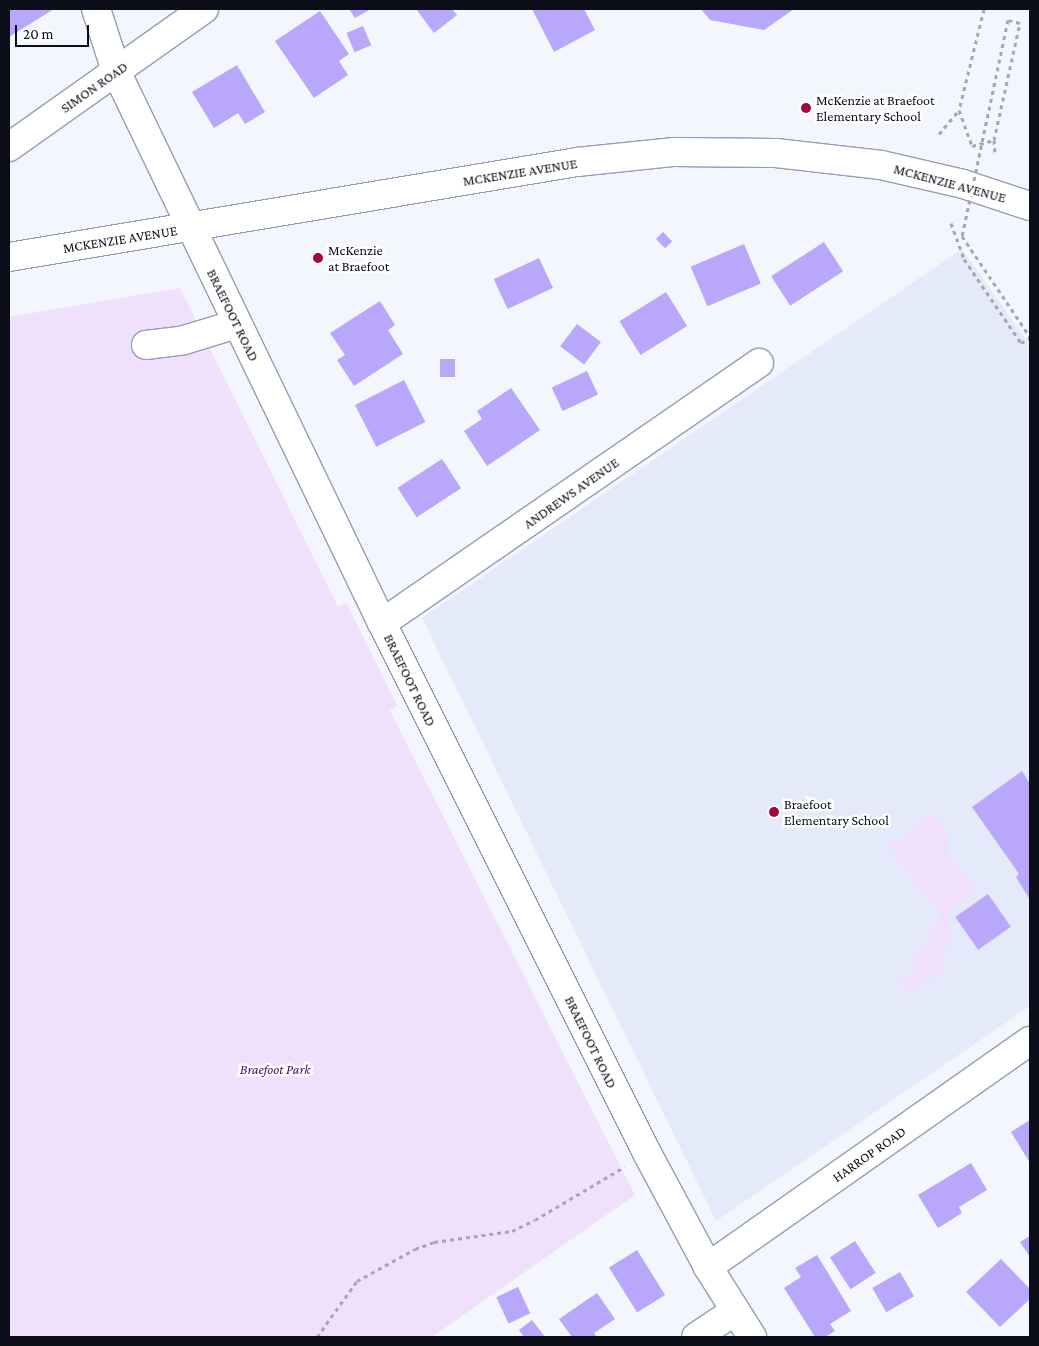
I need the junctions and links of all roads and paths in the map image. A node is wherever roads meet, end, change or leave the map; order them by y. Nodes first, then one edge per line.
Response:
1 (96, 9) edge
2 (204, 9) edge
3 (984, 9) edge
4 (116, 71) junction
5 (959, 110) junction
6 (940, 134) dead end
7 (994, 140) junction
8 (9, 147) edge
9 (995, 154) dead end
10 (1030, 206) edge
11 (951, 223) dead end
12 (191, 227) junction
13 (9, 258) edge
14 (237, 324) junction
15 (1030, 338) edge
16 (146, 345) dead end
17 (759, 362) dead end
18 (382, 623) junction
19 (1030, 1041) edge
20 (646, 1153) junction
21 (708, 1267) junction
22 (735, 1311) junction
23 (317, 1337) edge
24 (696, 1337) edge
25 (752, 1337) edge

1 - 4 street, BRAEFOOT ROAD
2 - 4 street, SIMON ROAD
3 - 5 path
4 - 8 street, SIMON ROAD
4 - 12 street, BRAEFOOT ROAD
5 - 6 path
5 - 7 path
7 - 9 path
7 - 15 path, bridge
10 - 12 street, MCKENZIE AVENUE
11 - 15 path
12 - 13 street, MCKENZIE AVENUE
12 - 14 street, BRAEFOOT ROAD
14 - 16 street
14 - 18 street, BRAEFOOT ROAD
17 - 18 street, ANDREWS AVENUE
18 - 20 street, BRAEFOOT ROAD
19 - 21 street, HARROP ROAD
20 - 21 street, BRAEFOOT ROAD
20 - 23 path
21 - 22 street, BRAEFOOT ROAD
22 - 24 street
22 - 25 street, BRAEFOOT ROAD

